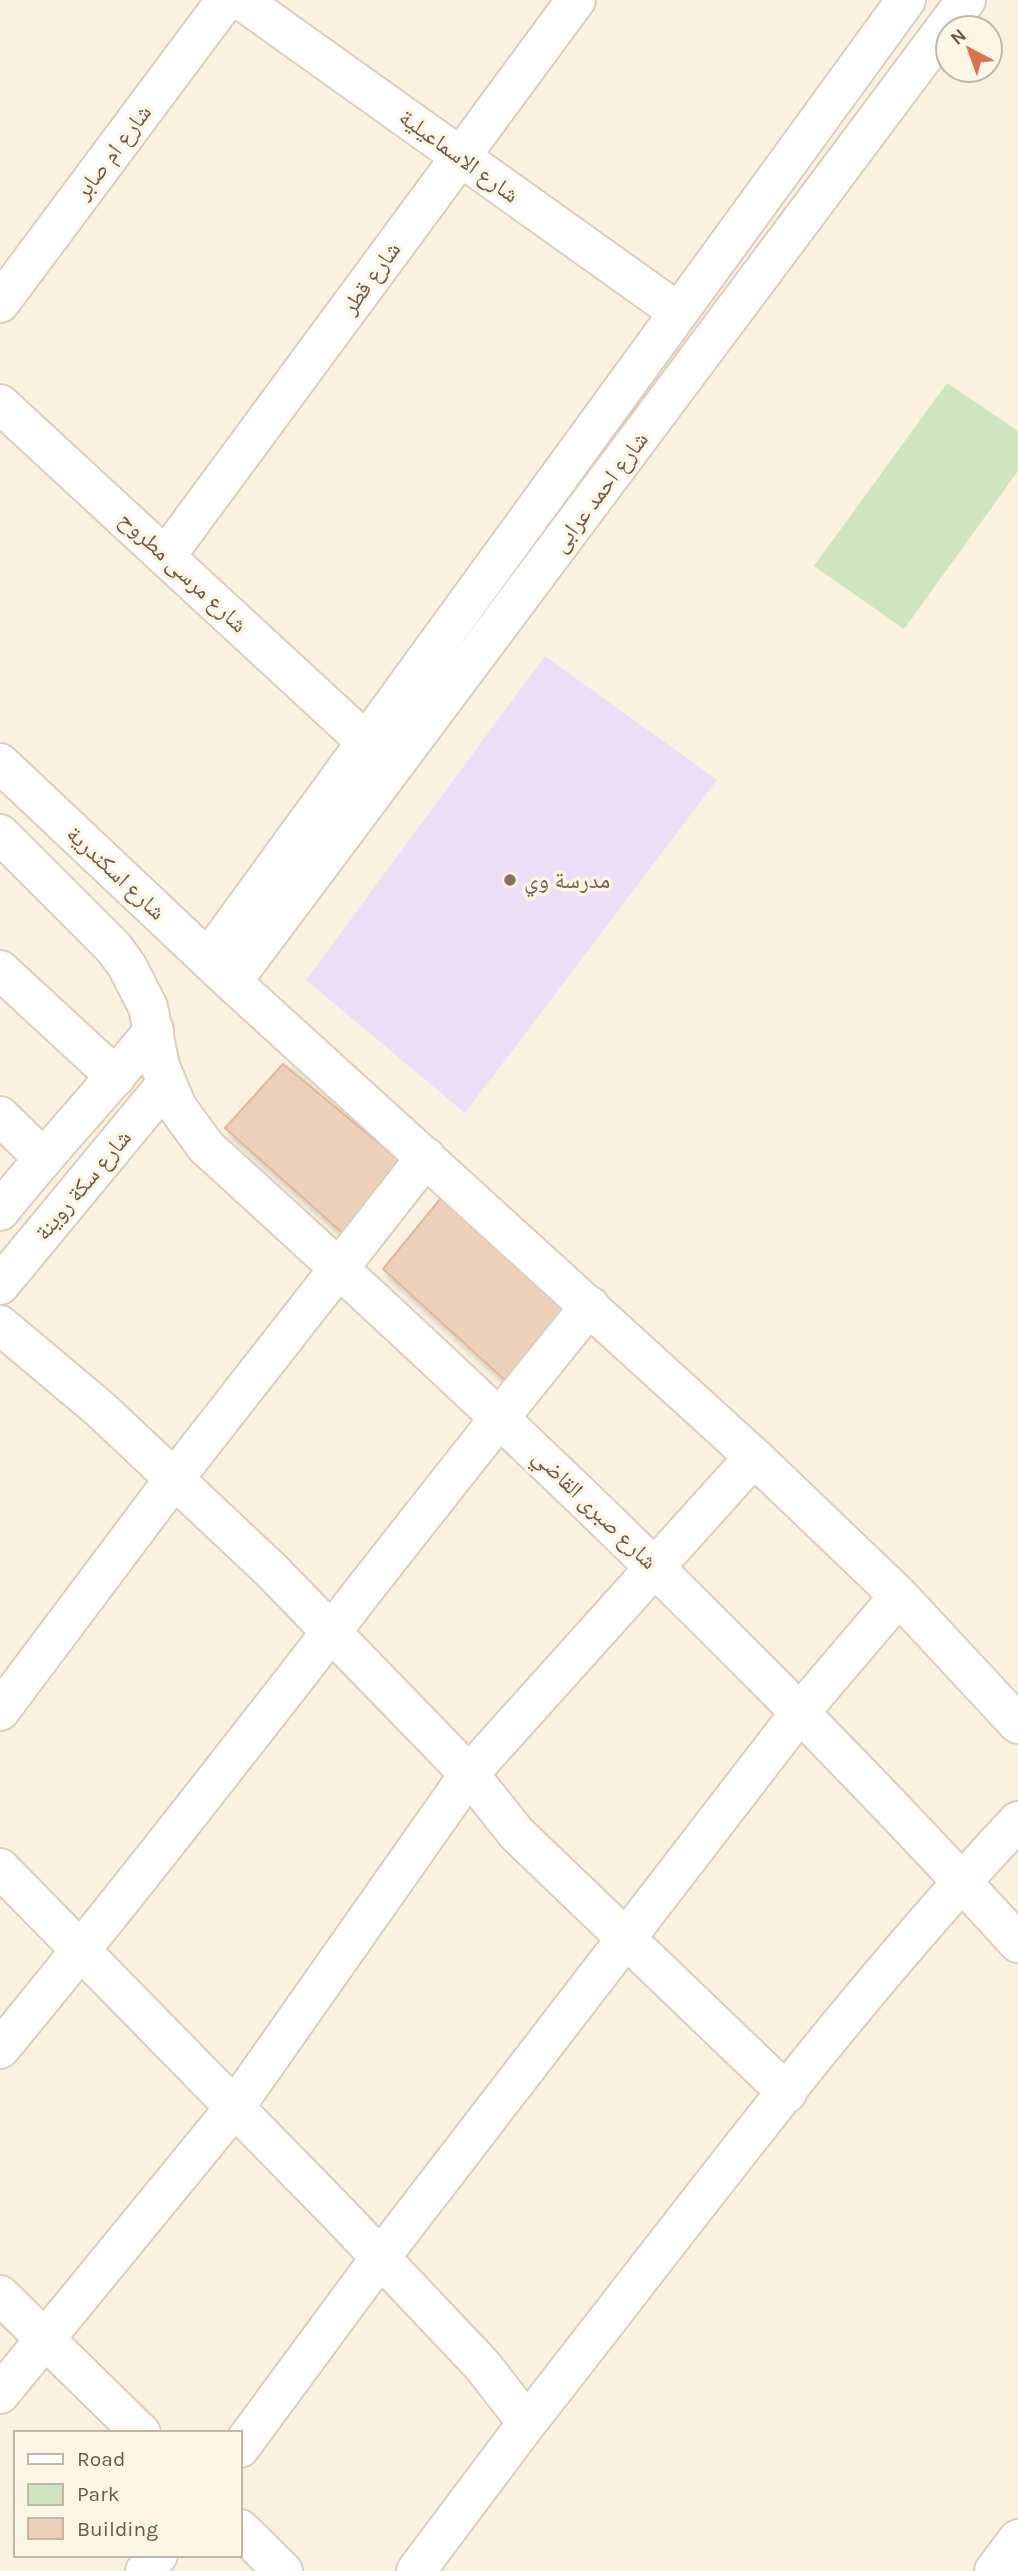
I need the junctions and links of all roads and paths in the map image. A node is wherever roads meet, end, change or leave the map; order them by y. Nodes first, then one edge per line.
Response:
1 (226, 0) edge
2 (241, 0) edge
3 (576, 0) edge
4 (906, 0) edge
5 (947, 6) edge
6 (460, 157) junction
7 (0, 303) edge
8 (678, 312) junction
9 (0, 404) edge
10 (166, 556) junction
11 (406, 684) junction
12 (440, 707) junction
13 (365, 741) junction
14 (0, 763) edge
15 (0, 834) edge
16 (0, 970) edge
17 (220, 971) junction
18 (154, 1030) junction
19 (116, 1077) junction
20 (166, 1084) junction
21 (0, 1116) edge
22 (42, 1157) junction
23 (426, 1157) junction
24 (0, 1211) edge
25 (338, 1266) junction
26 (0, 1285) edge
27 (590, 1307) junction
28 (0, 1325) edge
29 (499, 1416) junction
30 (754, 1457) junction
31 (174, 1479) junction
32 (657, 1567) junction
33 (899, 1597) junction
34 (330, 1632) junction
35 (0, 1711) edge
36 (801, 1711) junction
37 (1018, 1724) edge
38 (469, 1774) junction
39 (1018, 1821) edge
40 (0, 1868) edge
41 (961, 1881) junction
42 (626, 1940) junction
43 (1018, 1943) edge
44 (82, 1950) junction
45 (0, 2049) edge
46 (787, 2093) junction
47 (235, 2107) junction
48 (380, 2258) junction
49 (0, 2295) edge
50 (44, 2338) junction
51 (0, 2394) edge
52 (527, 2423) junction
53 (139, 2431) edge
54 (242, 2445) edge
55 (242, 2531) edge
56 (1018, 2539) edge
57 (156, 2557) edge
58 (145, 2571) edge
59 (283, 2571) edge
60 (415, 2571) edge
61 (994, 2571) edge

1 - 7 street, شارع ام صابر
2 - 6 street, شارع الاسماعيلية
3 - 6 street, شارع قطر
4 - 8 street, شارع احمد عرابى
5 - 12 street, شارع احمد عرابى
6 - 8 street, شارع الاسماعيلية
6 - 10 street, شارع قطر
8 - 11 street, شارع احمد عرابى
9 - 10 street, شارع مرسى مطروح
10 - 13 street, شارع مرسى مطروح
11 - 12 street
11 - 13 street, شارع احمد عرابى
12 - 17 street, شارع احمد عرابى
13 - 17 street, شارع احمد عرابى
14 - 17 street, شارع اسكندرية
15 - 18 street
16 - 19 street
17 - 23 street
18 - 19 street, شارع سكة روينة
18 - 20 street
19 - 22 street, شارع سكة روينة
20 - 25 street, شارع صبرى القاضي
20 - 26 street, شارع سكة روينة
21 - 22 street
22 - 24 street, شارع سكة روينة
23 - 25 street
23 - 27 street
25 - 29 street, شارع صبرى القاضي
25 - 31 street
27 - 29 street
27 - 30 street
28 - 31 street
29 - 32 street, شارع صبرى القاضي
29 - 34 street
30 - 32 street
30 - 33 street
31 - 34 street
31 - 35 street
32 - 36 street, شارع صبرى القاضي
32 - 38 street
33 - 36 street
33 - 37 street
34 - 38 street
34 - 44 street
36 - 41 street, شارع صبرى القاضي
36 - 42 street
38 - 42 street
38 - 47 street
39 - 41 street
40 - 44 street
41 - 43 street, شارع صبرى القاضي
41 - 46 street
42 - 46 street
42 - 48 street
44 - 45 street
44 - 47 street
46 - 52 street
47 - 48 street
47 - 50 street
48 - 52 street
48 - 54 street
49 - 50 street
50 - 51 street
50 - 53 street
52 - 60 street
55 - 59 street
56 - 61 street
57 - 58 street

